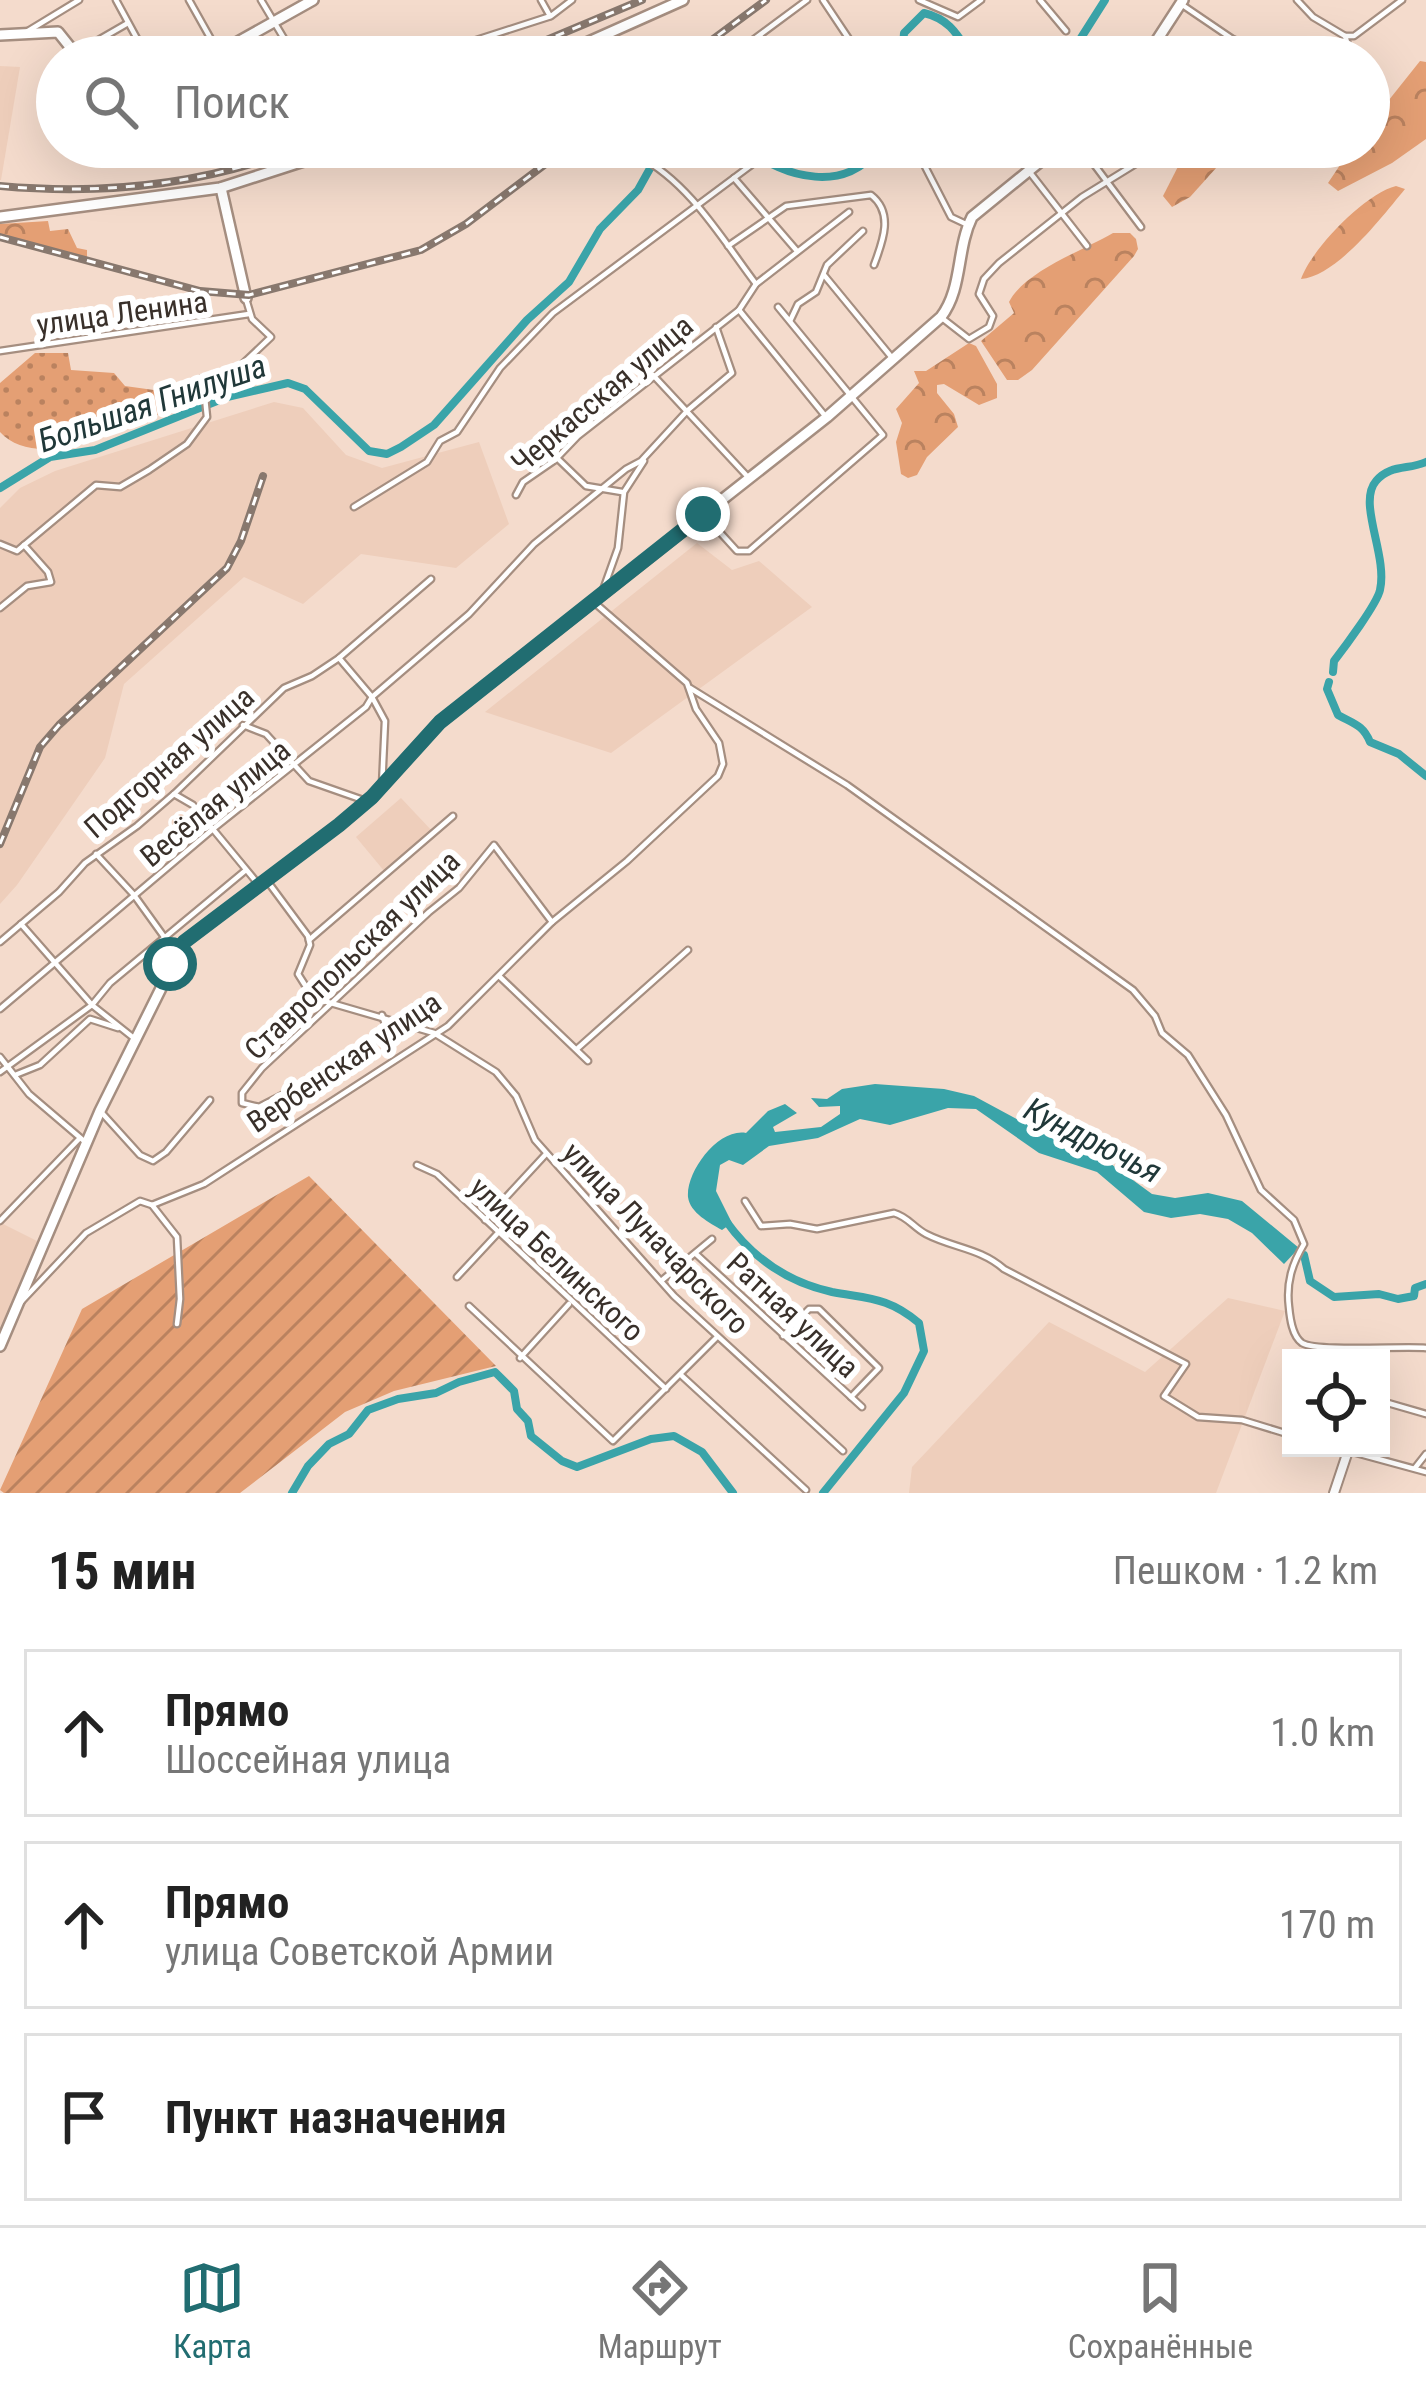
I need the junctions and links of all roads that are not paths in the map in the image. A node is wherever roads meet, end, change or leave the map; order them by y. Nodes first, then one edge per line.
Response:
1 (80, 0) edge
2 (116, 0) edge
3 (189, 0) edge
4 (261, 0) edge
5 (313, 0) edge
6 (541, 0) edge
7 (572, 0) edge
8 (683, 0) edge
9 (807, 0) edge
10 (823, 0) edge
11 (919, 0) edge
12 (981, 0) edge
13 (1040, 0) edge
14 (1297, 0) edge
15 (1402, 0) edge
16 (1182, 2) edge
17 (550, 16) junction
18 (274, 21) junction
19 (129, 22) junction
20 (1066, 31) dead end
21 (28, 32) junction
22 (0, 35) edge
23 (61, 36) edge
24 (107, 36) edge
25 (137, 36) edge
26 (207, 36) edge
27 (250, 36) edge
28 (283, 36) edge
29 (489, 36) edge
30 (602, 36) edge
31 (758, 36) edge
32 (847, 36) edge
33 (1160, 36) edge
34 (1229, 36) edge
35 (1345, 36) joint
36 (282, 168) edge
37 (657, 168) edge
38 (747, 168) edge
39 (926, 168) edge
40 (1031, 168) edge
41 (1097, 168) edge
42 (1127, 168) edge
43 (1028, 170) junction
44 (734, 178) junction
45 (1106, 180) junction
46 (221, 188) junction
47 (697, 206) junction
48 (849, 212) dead end
49 (1062, 214) junction
50 (0, 217) edge
51 (768, 219) junction
52 (968, 225) junction
53 (1142, 227) dead end
54 (863, 232) dead end
55 (728, 246) junction
56 (1087, 246) dead end
57 (798, 253) junction
58 (874, 265) dead end
59 (823, 274) junction
60 (756, 284) junction
61 (246, 298) joint
62 (778, 307) dead end
63 (739, 310) junction
64 (249, 314) junction
65 (941, 317) junction
66 (790, 321) junction
67 (716, 327) junction
68 (0, 350) edge
69 (893, 359) junction
70 (653, 375) junction
71 (852, 394) junction
72 (688, 410) junction
73 (826, 417) junction
74 (646, 456) junction
75 (557, 458) junction
76 (749, 478) junction
77 (602, 489) junction
78 (624, 493) junction
79 (516, 495) dead end
80 (354, 507) dead end
81 (703, 514) junction
82 (0, 544) edge
83 (24, 545) junction
84 (430, 579) dead end
85 (603, 590) junction
86 (590, 600) junction
87 (0, 608) edge
88 (339, 658) junction
89 (688, 687) junction
90 (372, 697) junction
91 (243, 725) junction
92 (297, 764) junction
93 (382, 786) junction
94 (174, 794) junction
95 (367, 801) junction
96 (453, 816) dead end
97 (213, 829) junction
98 (96, 854) junction
99 (246, 870) junction
100 (263, 883) junction
101 (134, 895) junction
102 (552, 922) junction
103 (22, 924) junction
104 (164, 938) junction
105 (310, 940) junction
106 (0, 942) edge
107 (688, 950) dead end
108 (176, 954) junction
109 (54, 963) junction
110 (500, 976) junction
111 (333, 1003) junction
112 (92, 1005) junction
113 (0, 1009) edge
114 (382, 1015) junction
115 (120, 1029) junction
116 (434, 1033) junction
117 (136, 1040) junction
118 (578, 1048) junction
119 (0, 1057) edge
120 (588, 1060) dead end
121 (7, 1064) junction
122 (0, 1072) edge
123 (15, 1076) junction
124 (210, 1100) dead end
125 (100, 1111) junction
126 (83, 1141) junction
127 (546, 1154) junction
128 (417, 1165) dead end
129 (745, 1201) dead end
130 (152, 1205) junction
131 (485, 1220) junction
132 (0, 1221) edge
133 (497, 1234) junction
134 (712, 1239) dead end
135 (696, 1255) junction
136 (457, 1277) dead end
137 (661, 1281) junction
138 (570, 1302) junction
139 (17, 1306) junction
140 (470, 1306) dead end
141 (176, 1324) dead end
142 (783, 1336) junction
143 (717, 1337) junction
144 (1321, 1345) junction
145 (0, 1346) edge
146 (1426, 1348) edge
147 (1320, 1349) edge
148 (520, 1358) junction
149 (681, 1376) junction
150 (666, 1389) junction
151 (851, 1397) junction
152 (1390, 1404) edge
153 (862, 1407) dead end
154 (1426, 1414) edge
155 (1282, 1432) edge
156 (843, 1450) dead end
157 (1426, 1454) edge
158 (1341, 1457) edge
159 (1371, 1457) edge
160 (1414, 1469) junction
161 (1426, 1472) edge
162 (806, 1490) dead end
163 (1334, 1493) edge

1 - 21 street
2 - 19 street
3 - 26 street
4 - 18 street
5 - 18 main road
6 - 17 street
7 - 17 street
8 - 30 main road
9 - 31 street
10 - 32 street
11 - 12 street
13 - 20 street
14 - 35 street
15 - 35 street
16 - 33 main road
16 - 34 street
17 - 29 street
18 - 27 main road
18 - 28 street
19 - 24 street
19 - 25 street
21 - 22 main road
21 - 23 main road
36 - 46 main road
37 - 47 street
38 - 44 street
39 - 52 street
40 - 43 main road
41 - 45 street
42 - 45 street
43 - 49 street
43 - 52 main road
44 - 47 street
44 - 51 street
45 - 49 street
45 - 53 street
46 - 50 main road
46 - 61 main road
47 - 55 street
47 - 80 street
48 - 57 street
49 - 56 street
49 - 65 street
51 - 55 street
51 - 57 street
51 - 58 street
52 - 65 main road
54 - 59 street
55 - 60 street
57 - 60 street
59 - 66 street
59 - 69 street
60 - 63 street
61 - 64 street
62 - 66 street
63 - 67 street, Черкасская улица
63 - 73 street
64 - 68 street, улица Ленина
64 - 83 street
65 - 69 main road
66 - 71 street
67 - 70 street, Черкасская улица
67 - 72 street
69 - 71 main road
70 - 72 street
70 - 75 street, Черкасская улица
71 - 73 main road
71 - 81 street
72 - 74 street
72 - 76 street
73 - 76 main road
74 - 77 street, Весёлая улица
74 - 78 street
75 - 77 street
75 - 79 street, Черкасская улица
76 - 81 main road
77 - 78 street
77 - 90 street, Весёлая улица
78 - 85 street
81 - 85 main road
82 - 83 street
83 - 87 street
84 - 88 street, Подгорная улица
85 - 86 main road
86 - 89 street
86 - 93 main road
88 - 90 street
88 - 91 street, Подгорная улица
89 - 102 street, Вербенская улица
89 - 144 street
90 - 92 street, Весёлая улица
90 - 93 street
91 - 92 street
91 - 94 street, Подгорная улица
92 - 95 street
92 - 97 street, Весёлая улица
93 - 95 main road
94 - 97 street
94 - 98 street, Подгорная улица
95 - 100 main road
96 - 105 street, Ставропольская улица
97 - 99 street
97 - 101 street, Весёлая улица
98 - 101 street
98 - 103 street, Подгорная улица
99 - 100 street
99 - 104 street
100 - 105 street
100 - 108 main road
101 - 104 street
101 - 109 street, Весёлая улица
102 - 110 street, Вербенская улица
102 - 111 street, Ставропольская улица
103 - 106 street, Подгорная улица
103 - 109 street
104 - 108 street
104 - 112 street
105 - 111 street
107 - 118 street
108 - 117 main road
109 - 112 street
109 - 113 street, Весёлая улица
110 - 116 street, Вербенская улица
110 - 118 street
111 - 114 street, улица Луначарского
111 - 114 street, Ставропольская улица
112 - 115 street
112 - 121 street
114 - 116 street, улица Луначарского
115 - 117 street
115 - 123 street
116 - 127 street, улица Луначарского
116 - 130 street, Вербенская улица
117 - 125 main road
118 - 120 street
119 - 121 street
121 - 122 street
121 - 123 street
123 - 126 street
124 - 125 street
125 - 126 main road
126 - 132 street
126 - 139 main road
127 - 131 street
127 - 137 street, улица Луначарского
128 - 131 street, улица Белинского
129 - 155 street
130 - 139 street, Вербенская улица
130 - 141 street
131 - 133 street, улица Белинского
133 - 136 street
133 - 138 street, улица Белинского
134 - 135 street
135 - 137 street
135 - 142 street, Ратная улица
137 - 143 street, улица Луначарского
138 - 148 street
138 - 150 street, улица Белинского
139 - 145 main road, Вербенская улица
140 - 148 street
142 - 151 street, Ратная улица
142 - 151 street
143 - 149 street
143 - 156 street, улица Луначарского
144 - 146 street
144 - 147 street
148 - 150 street
149 - 150 street
149 - 162 street
151 - 153 street, Ратная улица
152 - 154 street
157 - 160 street
158 - 163 street
159 - 160 street
160 - 161 street

